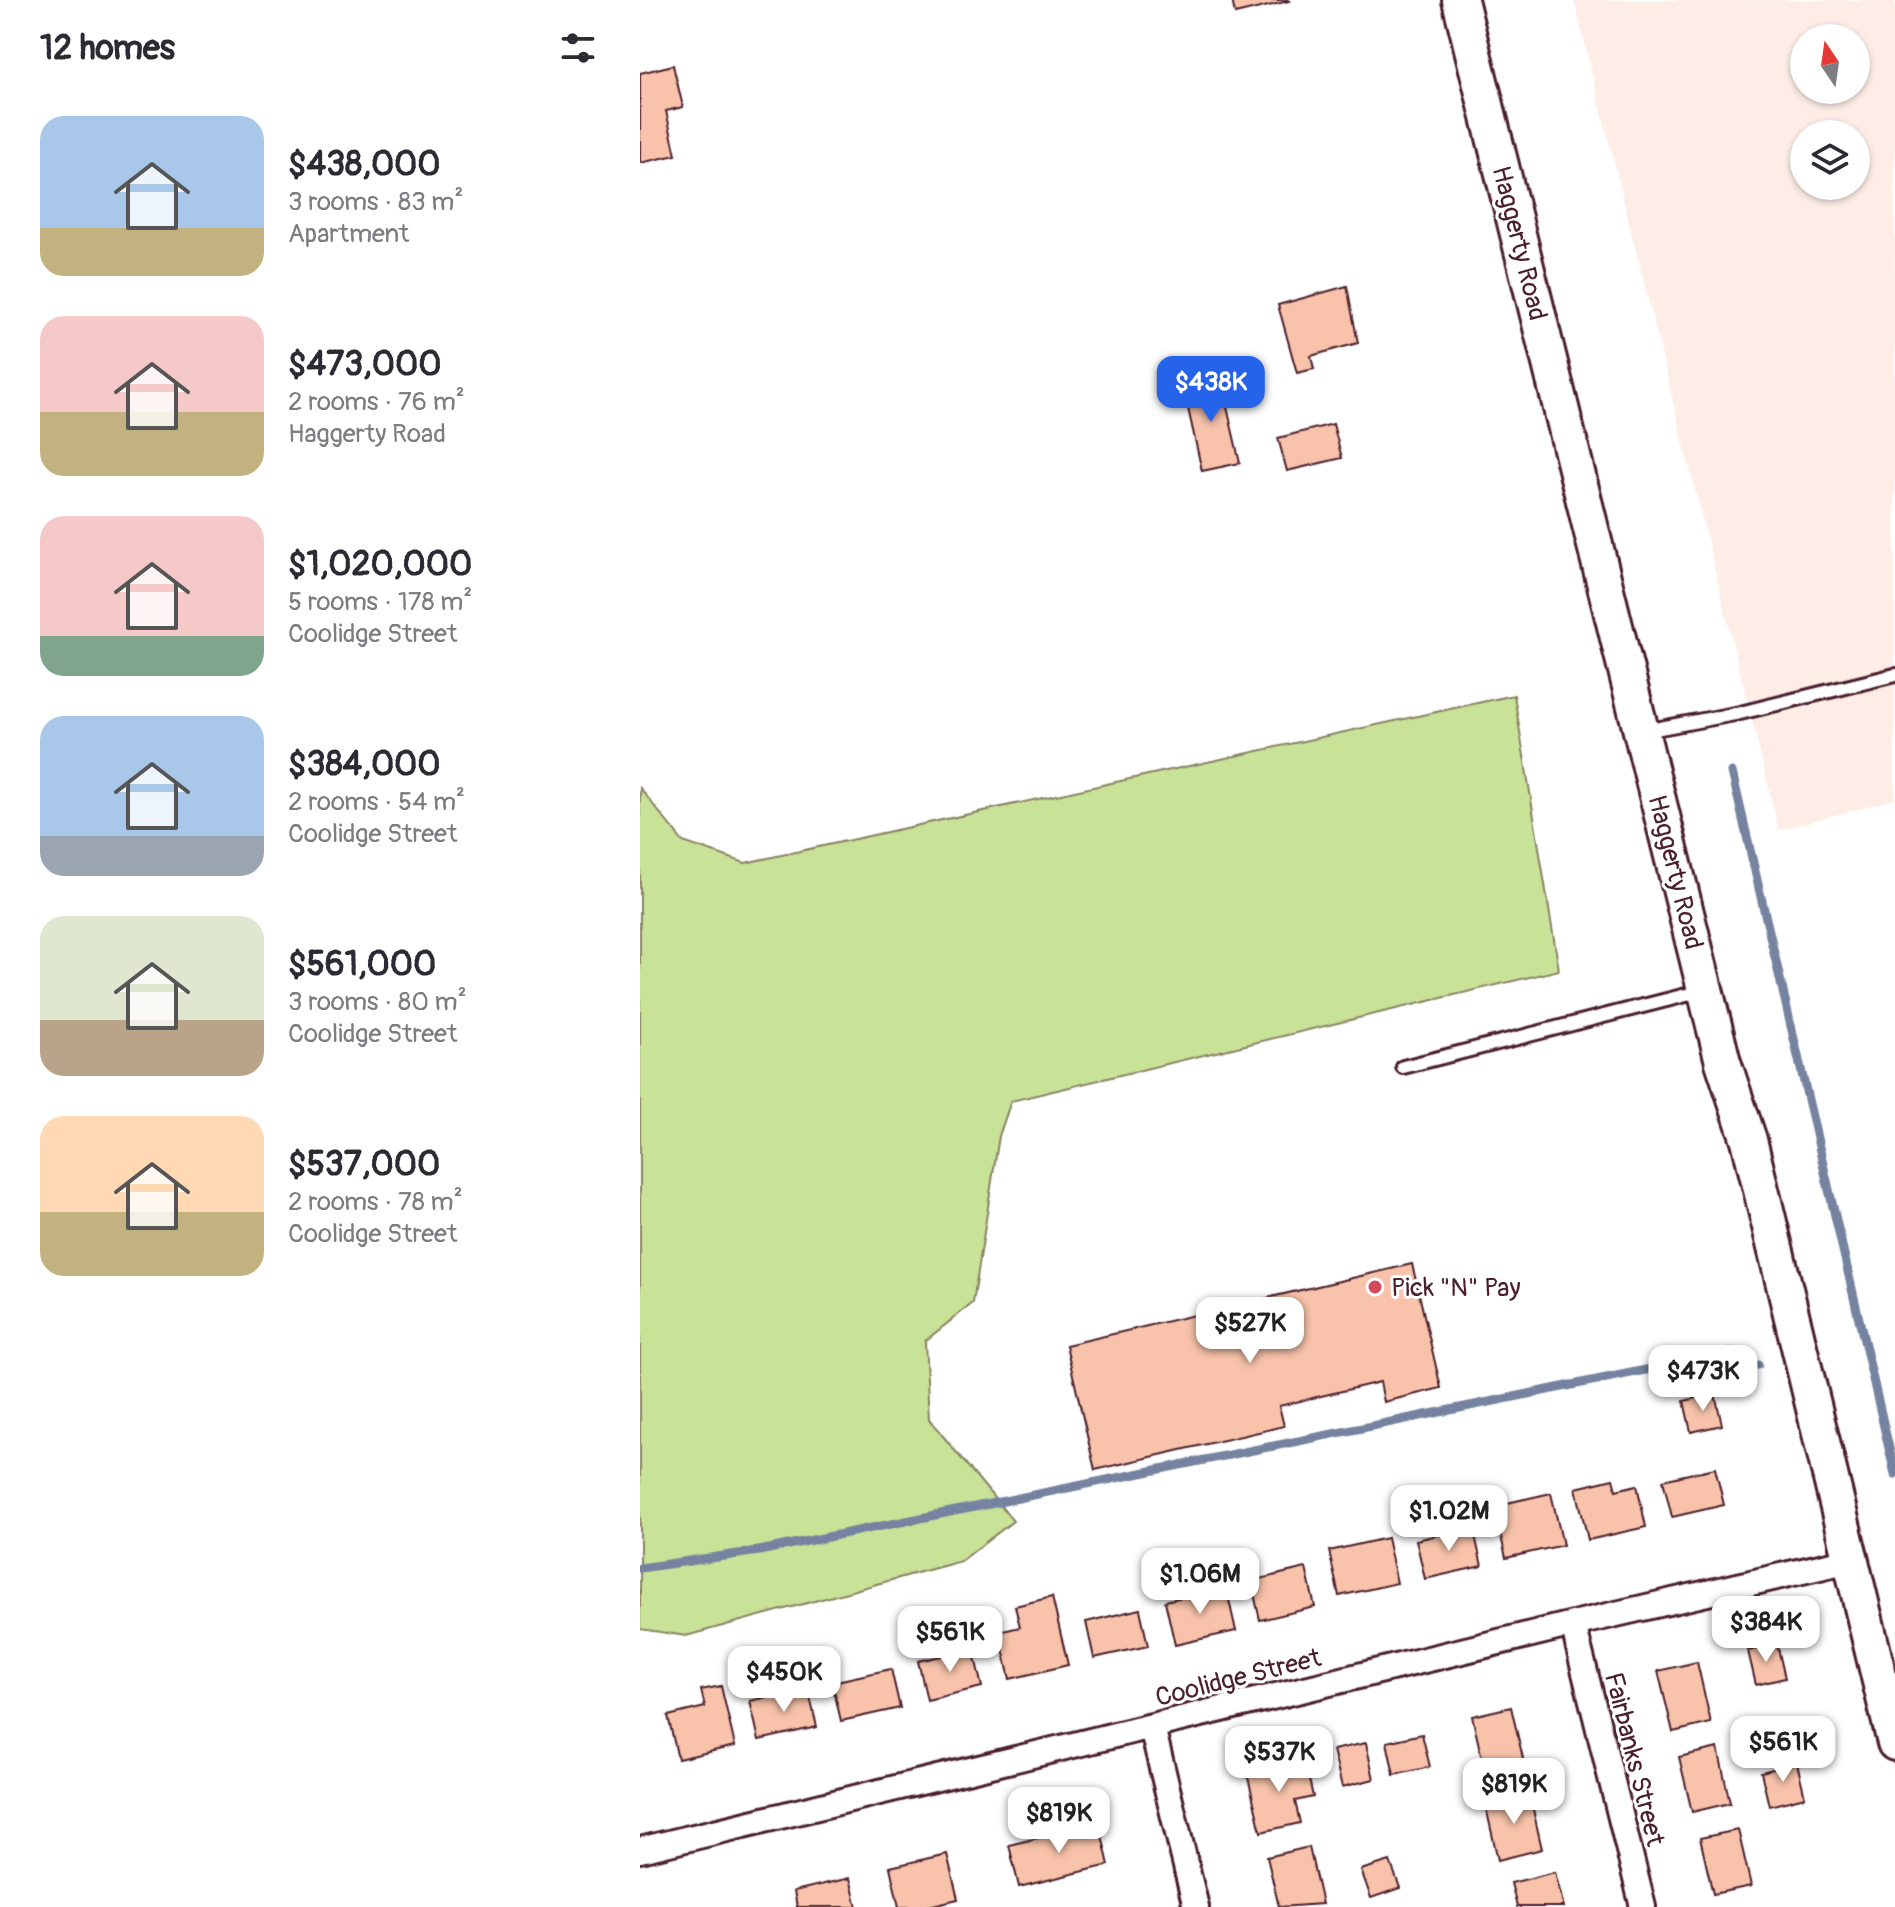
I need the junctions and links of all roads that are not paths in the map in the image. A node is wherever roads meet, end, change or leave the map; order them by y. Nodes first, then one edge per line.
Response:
1 (1460, 0) edge
2 (1895, 675) edge
3 (1641, 732) junction
4 (1705, 990) junction
5 (1403, 1067) dead end
6 (1850, 1560) junction
7 (1573, 1624) junction
8 (1152, 1727) junction
9 (1895, 1743) edge
10 (640, 1850) edge
11 (1196, 1907) edge
12 (1643, 1907) edge

1 - 3 main road, Haggerty Road
2 - 3 lane
3 - 4 main road, Haggerty Road
4 - 5 lane
4 - 6 main road, Haggerty Road
6 - 7 street, Coolidge Street
6 - 9 main road, Haggerty Road
7 - 8 street, Coolidge Street
7 - 12 street, Fairbanks Street
8 - 10 street, Coolidge Street
8 - 11 street

